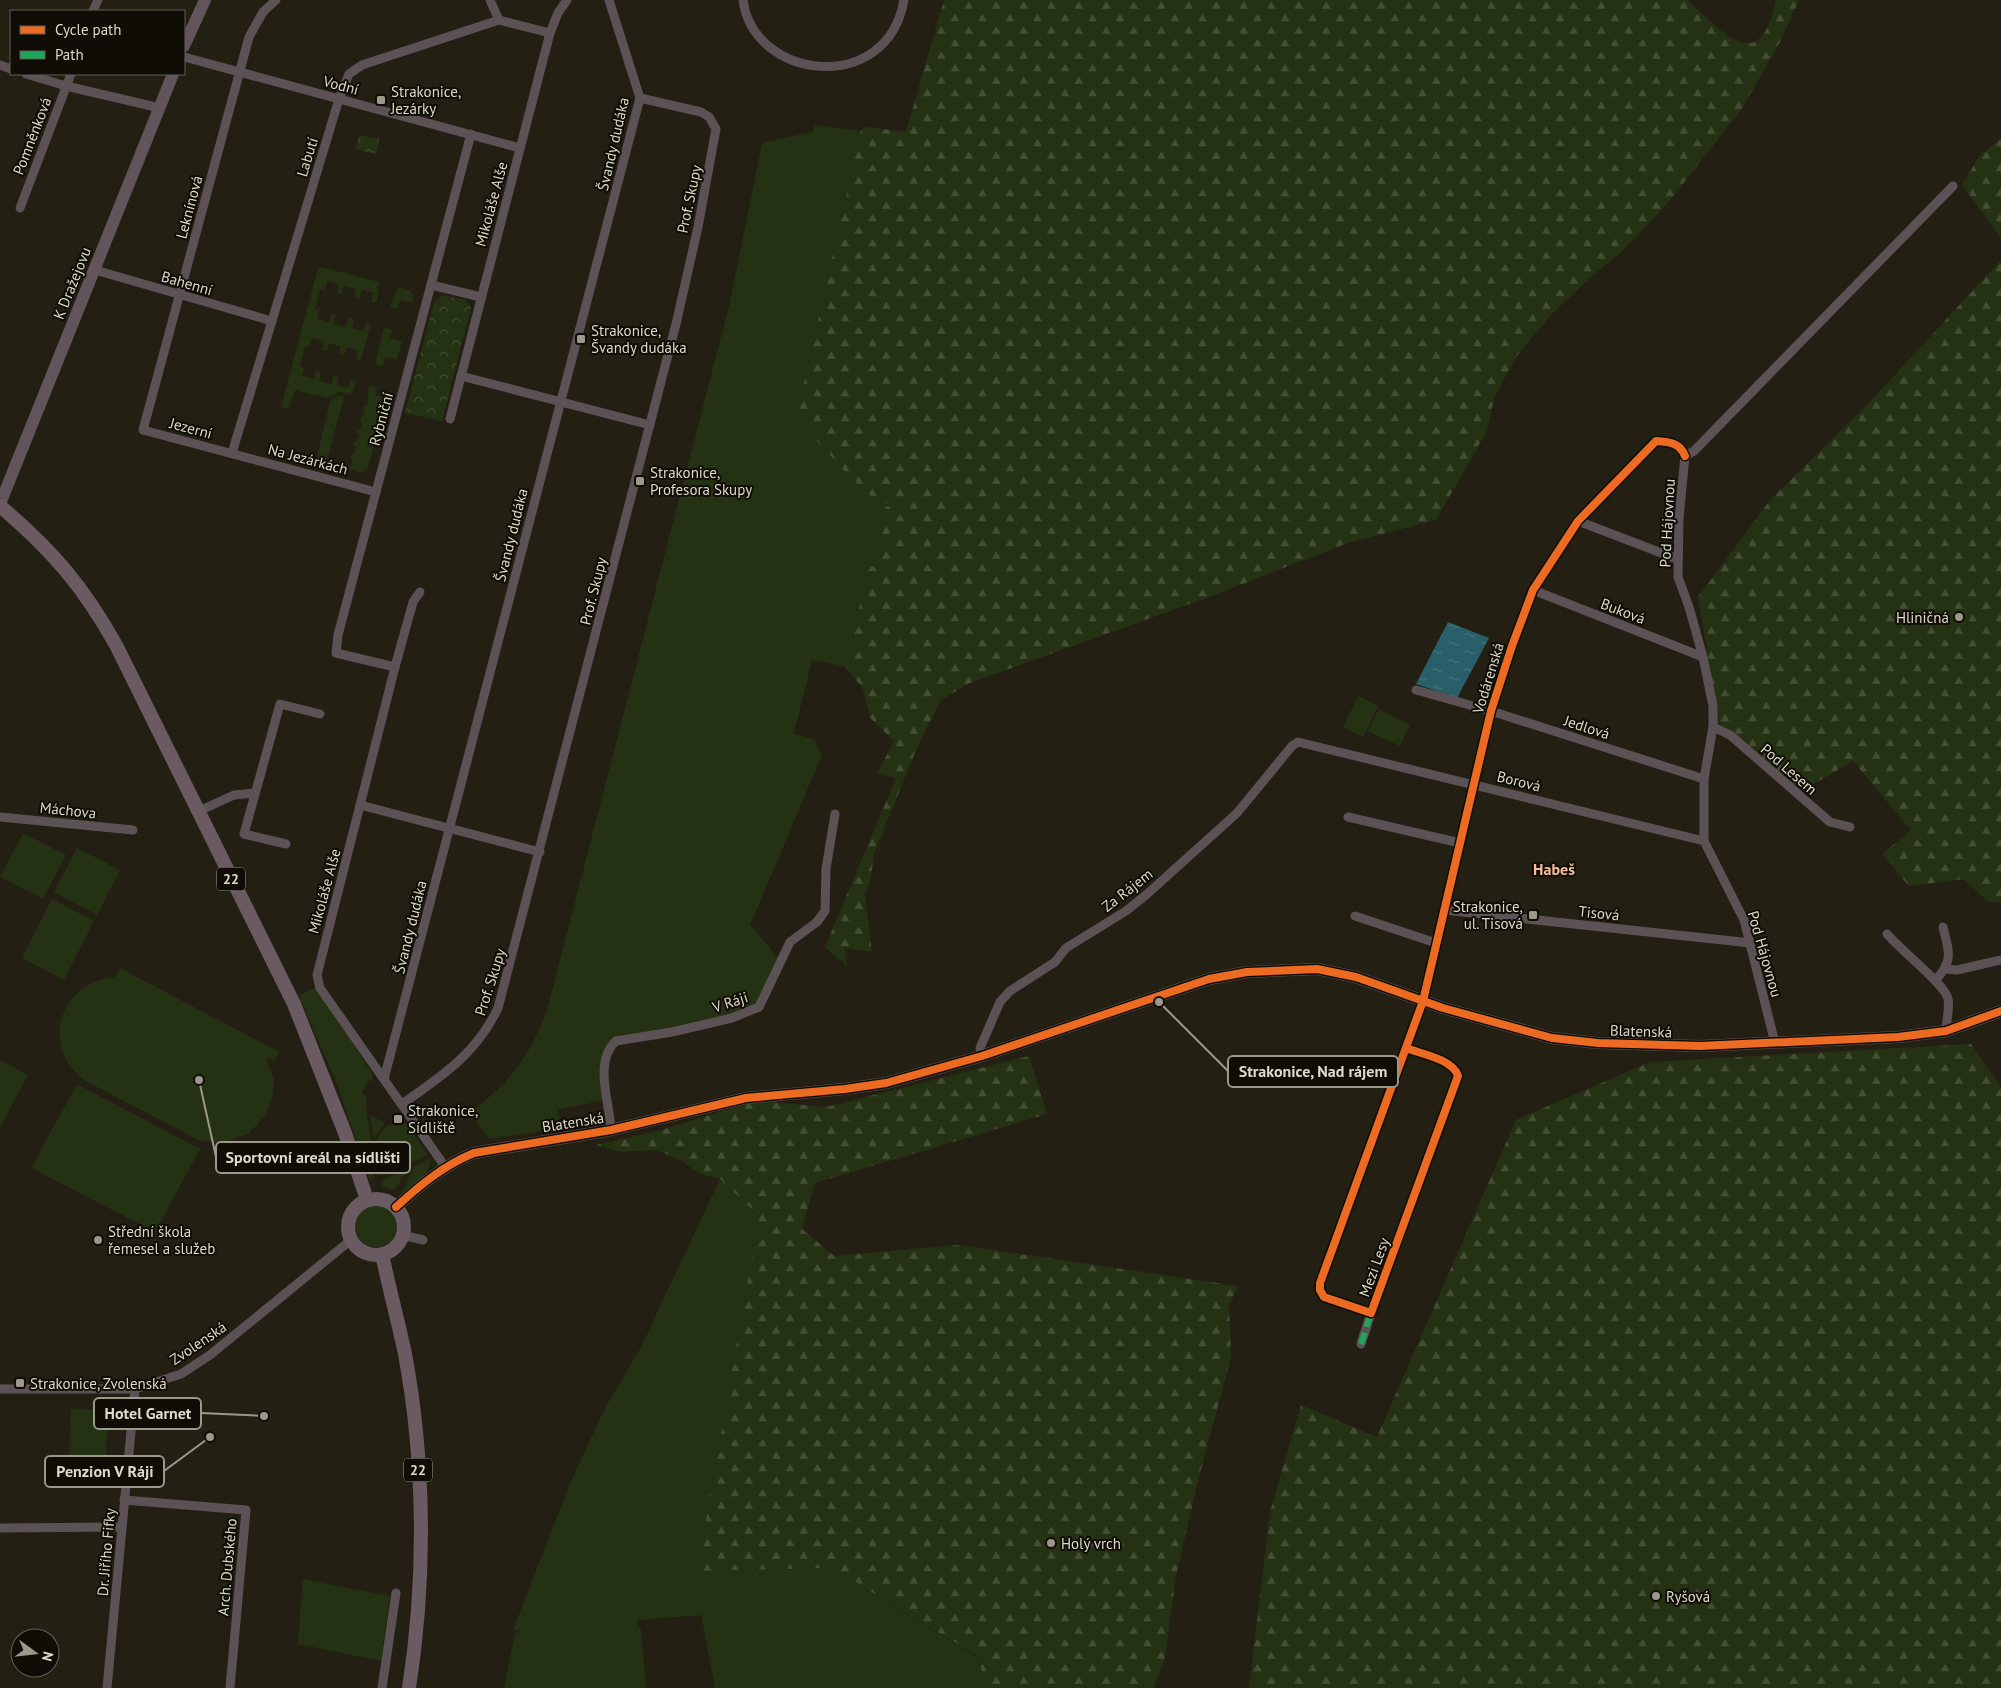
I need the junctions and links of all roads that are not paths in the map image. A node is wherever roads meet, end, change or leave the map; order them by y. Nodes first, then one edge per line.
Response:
1 (205, 0) edge
2 (276, 0) edge
3 (490, 0) edge
4 (567, 0) edge
5 (608, 0) edge
6 (743, 0) edge
7 (904, 0) edge
8 (499, 20) junction
9 (550, 33) junction
10 (185, 44) edge
11 (185, 57) edge
12 (240, 73) junction
13 (29, 75) edge
14 (71, 75) edge
15 (173, 75) edge
16 (66, 86) junction
17 (640, 98) junction
18 (339, 99) junction
19 (160, 108) junction
20 (471, 134) junction
21 (520, 148) junction
22 (1953, 186) dead end
23 (20, 208) dead end
24 (95, 270) junction
25 (431, 285) junction
26 (179, 295) junction
27 (481, 297) junction
28 (272, 321) junction
29 (461, 376) junction
30 (559, 402) junction
31 (450, 419) dead end
32 (650, 425) junction
33 (143, 430) joint
34 (232, 454) junction
35 (1685, 456) junction
36 (376, 492) junction
37 (0, 505) edge
38 (1578, 521) junction
39 (1677, 559) junction
40 (1533, 590) junction
41 (420, 592) dead end
42 (1703, 657) junction
43 (395, 667) junction
44 (1416, 690) dead end
45 (1491, 712) junction
46 (320, 714) dead end
47 (1713, 727) junction
48 (1298, 742) joint
49 (1704, 779) junction
50 (1474, 784) junction
51 (254, 793) junction
52 (360, 805) junction
53 (197, 812) junction
54 (835, 814) dead end
55 (0, 817) edge
56 (1348, 817) dead end
57 (1850, 827) dead end
58 (450, 828) junction
59 (133, 830) dead end
60 (1704, 840) junction
61 (1460, 843) junction
62 (286, 844) dead end
63 (540, 852) junction
64 (1444, 910) junction
65 (1355, 916) dead end
66 (1943, 927) dead end
67 (1886, 934) dead end
68 (1436, 942) junction
69 (1751, 942) junction
70 (2001, 960) edge
71 (1946, 969) junction
72 (1936, 980) junction
73 (1423, 1001) junction
74 (2001, 1011) edge
75 (1946, 1031) junction
76 (1775, 1043) junction
77 (1406, 1048) junction
78 (982, 1056) junction
79 (384, 1079) junction
80 (402, 1104) junction
81 (611, 1130) junction
82 (446, 1168) junction
83 (367, 1200) junction
84 (396, 1207) junction
85 (402, 1235) junction
86 (351, 1240) junction
87 (423, 1240) dead end
88 (382, 1254) junction
89 (1371, 1314) junction
90 (1361, 1344) dead end
91 (0, 1389) edge
92 (135, 1389) junction
93 (124, 1500) junction
94 (122, 1527) junction
95 (0, 1528) edge
96 (396, 1593) dead end
97 (107, 1688) edge
98 (230, 1688) edge
99 (382, 1688) edge
100 (409, 1688) edge

1 - 10 street
2 - 12 street, Leknínová
3 - 8 street
4 - 9 street, Mikoláše Alše
5 - 17 street, Švandy dudáka
6 - 7 street
8 - 9 street
8 - 18 street, Labutí
9 - 21 street, Mikoláše Alše
11 - 12 street, Vodní
12 - 18 street, Vodní
12 - 26 street, Leknínová
13 - 16 street
14 - 16 street, Pomněnková
15 - 19 street, K Dražejovu
16 - 19 street
16 - 23 street, Pomněnková
17 - 30 street, Švandy dudáka
17 - 32 street, Prof. Skupy
18 - 20 street, Vodní
18 - 28 street, Labutí
19 - 24 street, K Dražejovu
20 - 21 street, Vodní
20 - 25 street, Rybniční
21 - 27 street, Mikoláše Alše
22 - 35 street
24 - 26 street, Bahenní
24 - 37 street, K Dražejovu
25 - 27 street
25 - 36 street, Rybniční
26 - 28 street, Bahenní
26 - 33 street, Leknínová
27 - 29 street, Mikoláše Alše
28 - 34 street, Labutí
29 - 30 street
29 - 31 street, Mikoláše Alše
30 - 32 street
30 - 58 street, Švandy dudáka
32 - 63 street, Prof. Skupy
33 - 34 street, Jezerní
34 - 36 street, Na Jezárkách
35 - 38 street, Vodárenská
35 - 39 street, Pod Hájovnou
36 - 43 street, Rybniční
37 - 53 main road, 22
38 - 39 street
38 - 40 street, Vodárenská
39 - 42 street, Pod Hájovnou
40 - 42 street, Buková
40 - 45 street, Vodárenská
41 - 43 street, Mikoláše Alše
42 - 47 street, Pod Hájovnou
43 - 52 street, Mikoláše Alše
44 - 45 street, Jedlová
45 - 49 street, Jedlová
45 - 50 street, Vodárenská
46 - 51 street
47 - 49 street, Pod Hájovnou
47 - 57 street, Pod Lesem
48 - 50 street, Borová
48 - 78 street, Za Rájem
49 - 60 street, Pod Hájovnou
50 - 60 street, Borová
50 - 61 street, Vodárenská
51 - 53 street
51 - 62 street
52 - 58 street
52 - 79 street, Mikoláše Alše
53 - 83 main road, 22
54 - 81 street, V Ráji
55 - 59 street, Máchova
56 - 61 street
58 - 63 street
58 - 79 street, Švandy dudáka
60 - 69 street, Pod Hájovnou
61 - 64 street, Vodárenská
63 - 80 street, Prof. Skupy
64 - 68 street, Vodárenská
64 - 69 street, Tisová
65 - 68 street
66 - 71 street
67 - 72 street
68 - 73 street, Vodárenská
69 - 76 street, Pod Hájovnou
70 - 71 street
71 - 72 street
72 - 75 street
73 - 76 street, Blatenská
73 - 77 street, Mezi Lesy
73 - 78 street, Blatenská
74 - 75 street, Blatenská
75 - 76 street, Blatenská
77 - 89 street, Mezi Lesy
77 - 89 street, Mezi Lesy
78 - 81 street, Blatenská
79 - 80 street, Mikoláše Alše
80 - 82 street, Mikoláše Alše
81 - 82 street, Blatenská
82 - 84 street, Blatenská
83 - 84 main road
83 - 86 main road
84 - 85 main road
85 - 87 street
85 - 88 main road
86 - 88 main road
86 - 92 street, Zvolenská
88 - 100 main road, 22
89 - 90 street, Mezi Lesy
91 - 92 street, Zvolenská
92 - 93 street, Dr. Jiřího Fifky
93 - 94 street, Dr. Jiřího Fifky
93 - 98 street, Arch. Dubského
94 - 95 street
94 - 97 street, Dr. Jiřího Fifky
96 - 99 street

